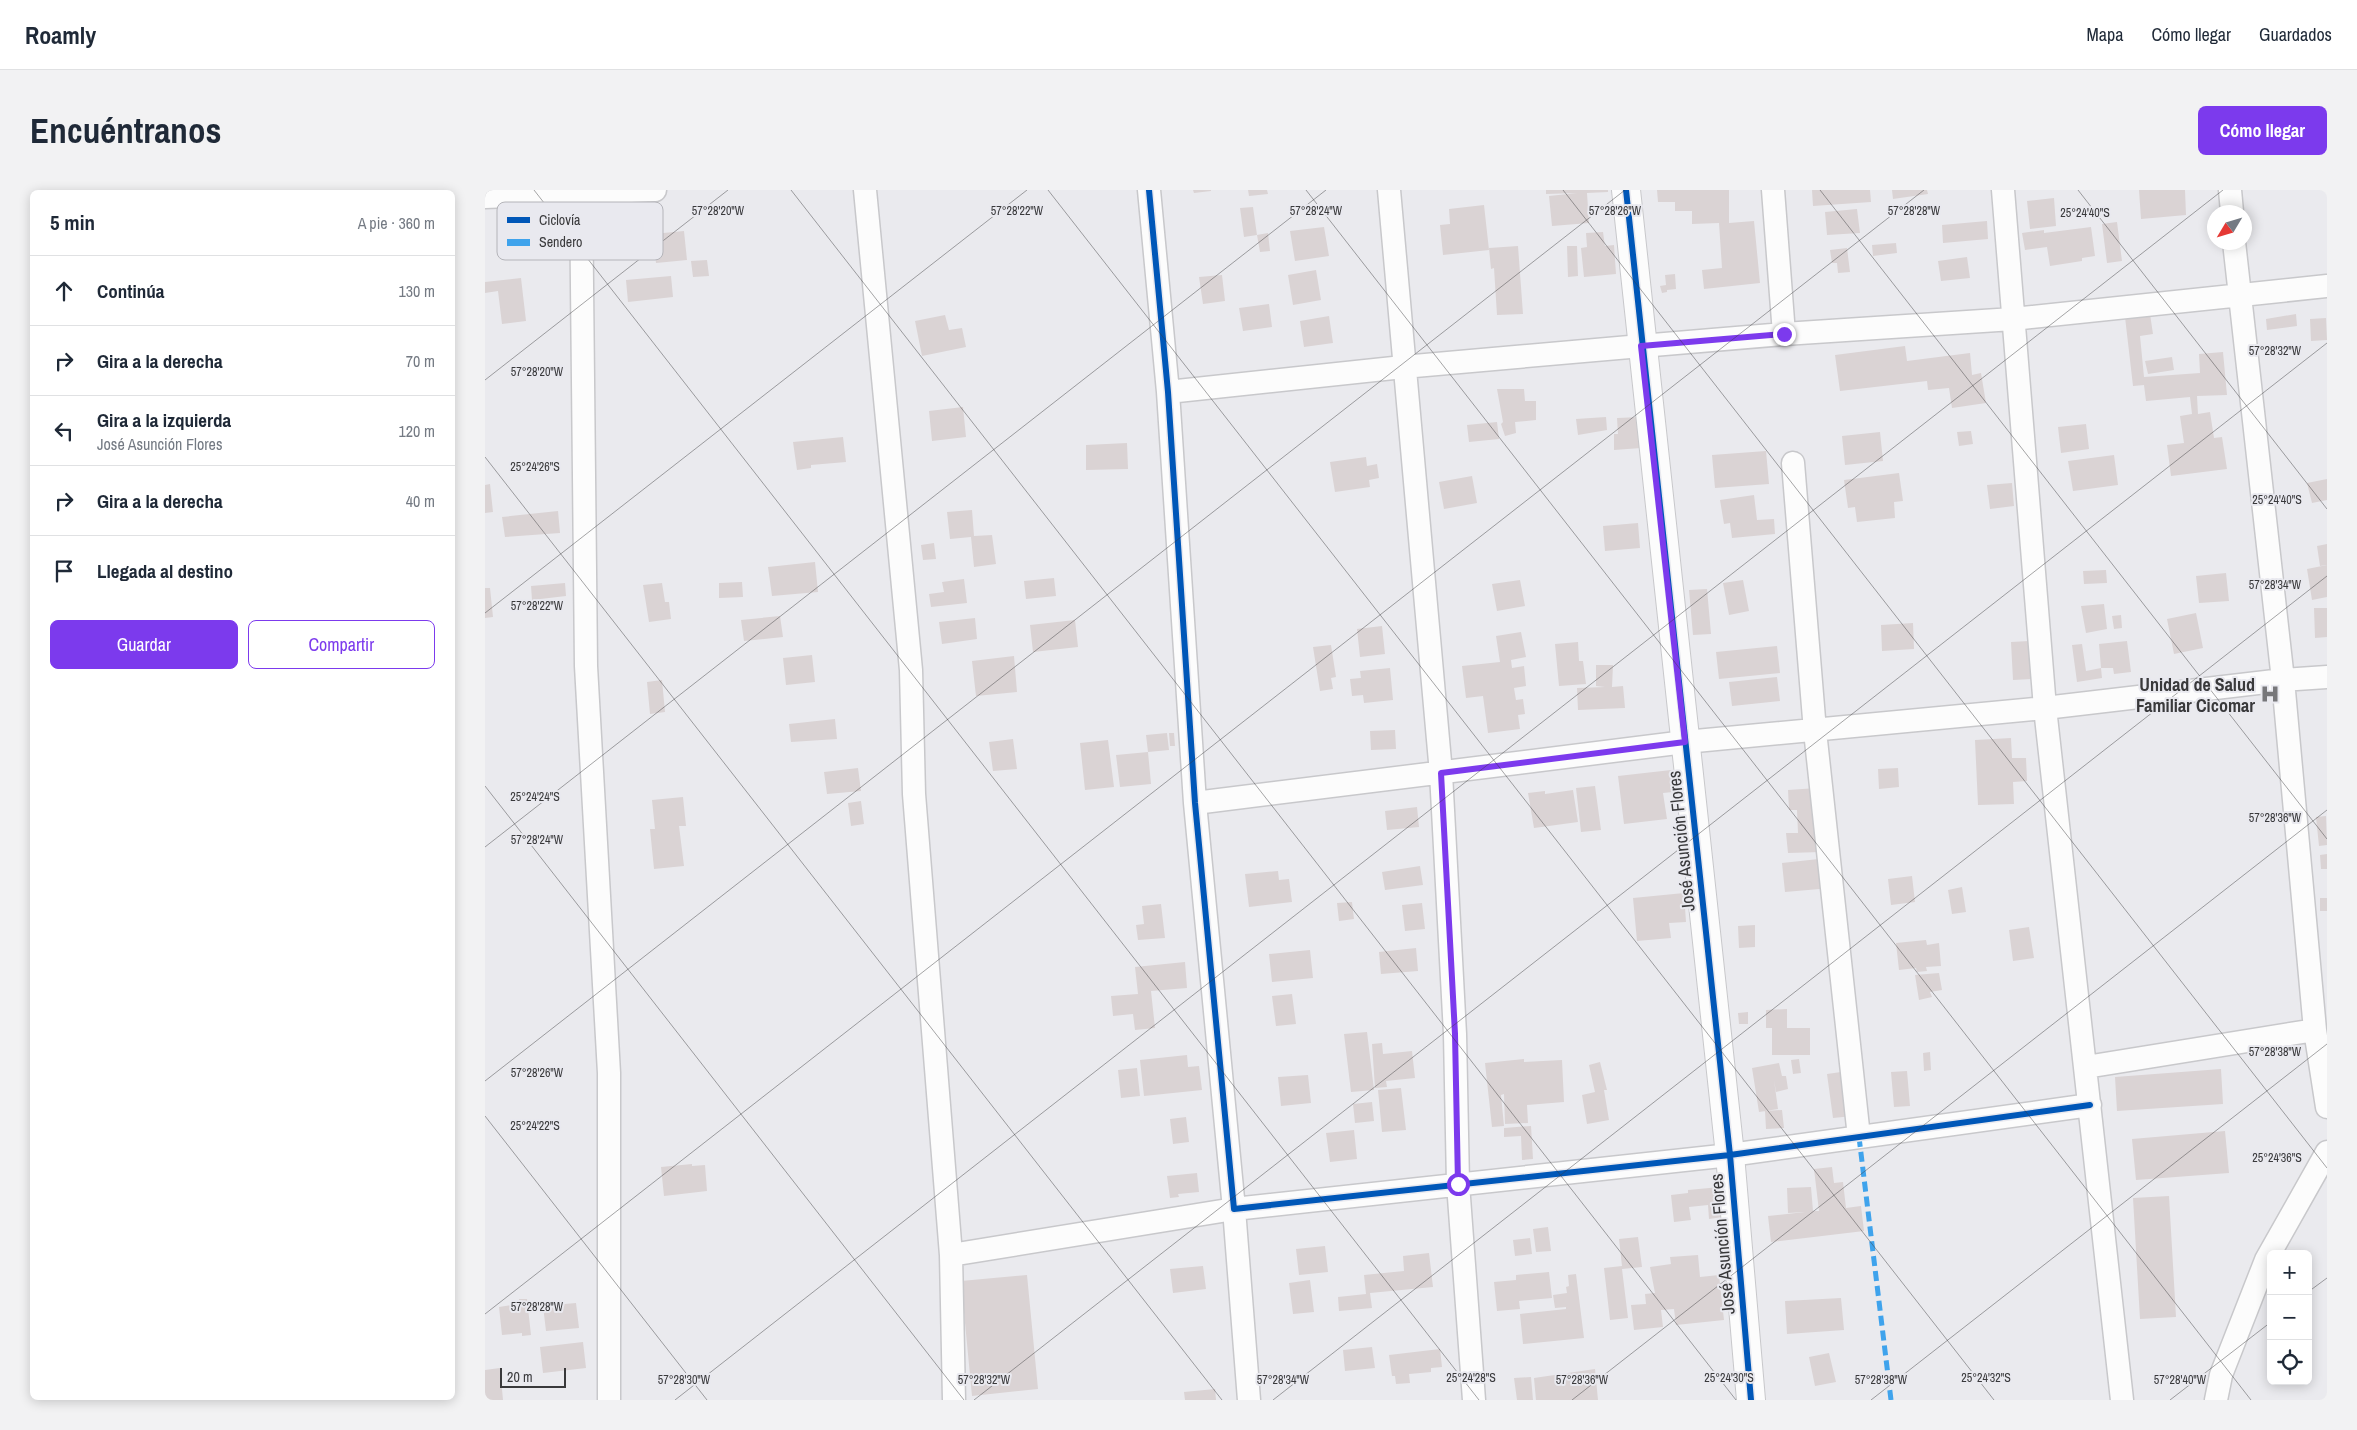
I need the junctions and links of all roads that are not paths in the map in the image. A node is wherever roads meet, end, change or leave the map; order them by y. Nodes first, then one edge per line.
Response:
1 (655, 190) edge
2 (865, 190) edge
3 (1149, 190) edge
4 (1389, 190) edge
5 (1626, 190) edge
6 (1773, 190) edge
7 (2003, 190) edge
8 (2230, 190) edge
9 (581, 192) edge
10 (485, 197) edge
11 (2231, 205) edge
12 (2235, 250) edge
13 (582, 260) edge
14 (2327, 286) edge
15 (2239, 295) junction
16 (2013, 319) junction
17 (1784, 334) junction
18 (1641, 346) junction
19 (1403, 367) junction
20 (1168, 392) junction
21 (1793, 463) dead end
22 (2327, 677) edge
23 (2283, 680) junction
24 (2045, 708) junction
25 (1815, 731) junction
26 (1685, 742) junction
27 (1441, 773) junction
28 (1195, 803) junction
29 (2315, 1030) junction
30 (2086, 1067) junction
31 (2090, 1105) junction
32 (2327, 1107) edge
33 (1859, 1137) junction
34 (2327, 1152) edge
35 (1730, 1155) junction
36 (1458, 1184) junction
37 (1234, 1209) junction
38 (951, 1256) junction
39 (609, 1400) edge
40 (954, 1400) edge
41 (1249, 1400) edge
42 (1474, 1400) edge
43 (1751, 1400) edge
44 (2122, 1400) edge
45 (2216, 1400) edge

1 - 9 street
2 - 38 street
3 - 20 street
4 - 19 street
5 - 18 street, José Asunción Flores
6 - 17 street
7 - 16 street
8 - 11 street
9 - 10 street
12 - 15 street
13 - 39 street
14 - 15 street
15 - 16 street
15 - 23 street
16 - 17 street
16 - 24 street
17 - 18 street
18 - 19 street
18 - 26 street, José Asunción Flores
19 - 20 street
19 - 27 street
20 - 28 street
21 - 25 street
22 - 23 street
23 - 24 street
23 - 29 street
24 - 25 street
24 - 30 street
25 - 26 street
25 - 33 street
26 - 27 street
26 - 35 street, José Asunción Flores
27 - 28 street
27 - 36 street
28 - 37 street
29 - 30 street
29 - 32 street
30 - 31 street
31 - 33 street
31 - 44 street
33 - 35 street
34 - 45 street
35 - 36 street
35 - 43 street, José Asunción Flores
36 - 37 street
36 - 42 street
37 - 38 street
37 - 41 street
38 - 40 street

